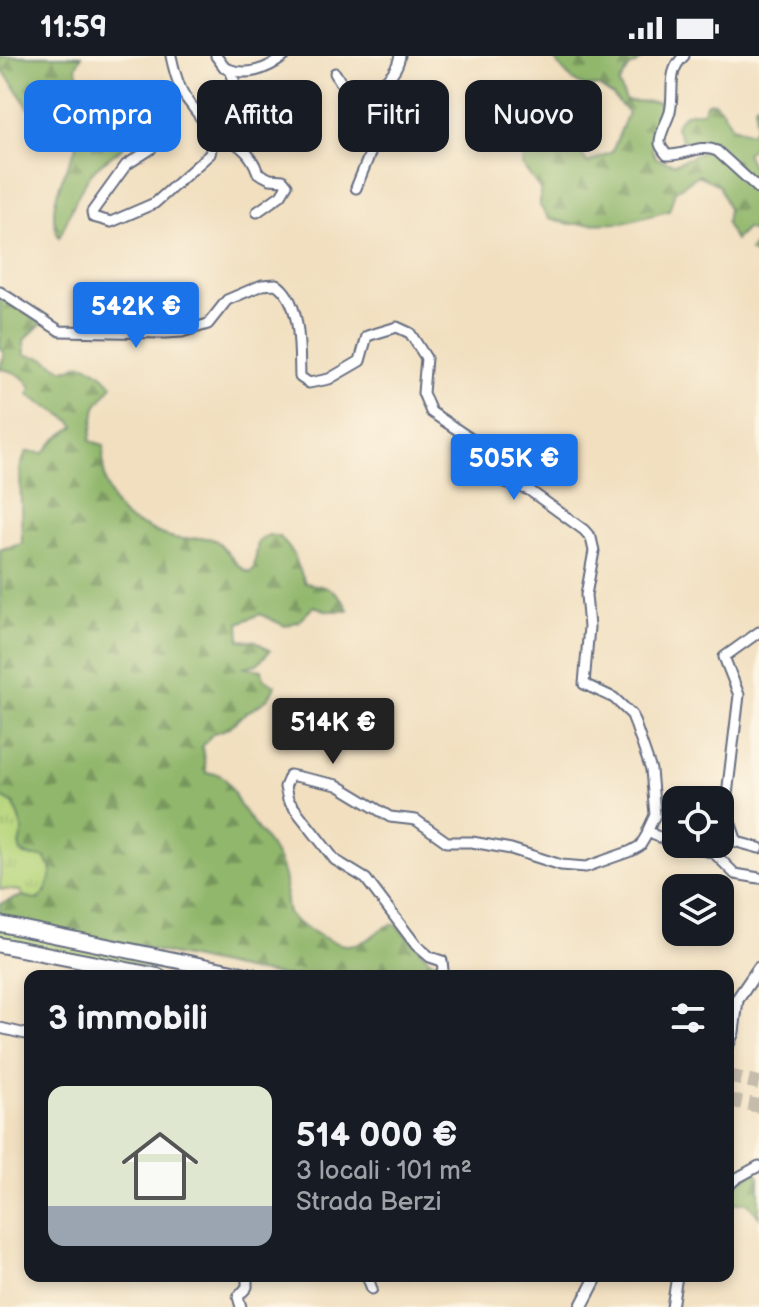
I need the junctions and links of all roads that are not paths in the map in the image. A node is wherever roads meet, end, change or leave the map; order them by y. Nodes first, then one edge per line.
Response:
1 (171, 56) edge
2 (216, 56) edge
3 (285, 56) edge
4 (400, 56) edge
5 (684, 56) edge
6 (230, 70) junction
7 (335, 73) dead end
8 (234, 80) edge
9 (339, 80) edge
10 (384, 80) edge
11 (197, 111) edge
12 (146, 152) edge
13 (211, 152) edge
14 (248, 152) edge
15 (371, 152) edge
16 (356, 188) dead end
17 (759, 189) edge
18 (257, 212) dead end
19 (0, 292) edge
20 (759, 632) edge
21 (649, 831) junction
22 (662, 837) edge
23 (759, 848) edge
24 (719, 858) edge
25 (759, 878) edge
26 (0, 924) edge
27 (0, 945) edge
28 (759, 968) edge
29 (127, 970) edge
30 (223, 970) edge
31 (443, 970) edge
32 (734, 1024) edge
33 (0, 1028) edge
34 (24, 1034) edge
35 (759, 1166) edge
36 (734, 1181) edge
37 (247, 1282) edge
38 (369, 1282) edge
39 (594, 1282) edge
40 (676, 1282) edge
41 (372, 1289) dead end
42 (241, 1307) edge
43 (581, 1307) edge
44 (672, 1307) edge

1 - 11 street
2 - 6 street
3 - 6 street
4 - 10 street
5 - 17 street
6 - 8 street
7 - 9 street
12 - 13 street
14 - 18 street
15 - 16 street
19 - 21 street
20 - 23 street
21 - 22 street
21 - 31 street
24 - 25 street
26 - 30 highway
27 - 29 highway
28 - 32 main road
33 - 34 street
35 - 36 street
37 - 42 street
38 - 41 street
39 - 43 main road
40 - 44 street

